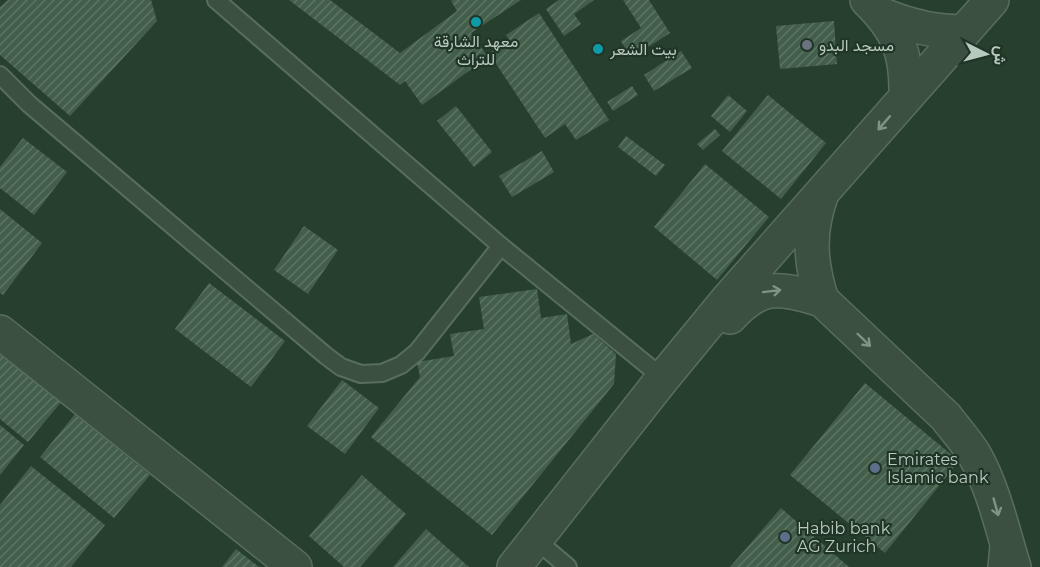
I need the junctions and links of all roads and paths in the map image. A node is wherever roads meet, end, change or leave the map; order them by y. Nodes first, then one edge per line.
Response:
1 (216, 0) edge
2 (992, 0) edge
3 (875, 8) edge
4 (963, 32) junction
5 (0, 75) edge
6 (906, 96) junction
7 (823, 191) junction
8 (501, 246) junction
9 (822, 300) junction
10 (0, 332) edge
11 (663, 378) junction
12 (536, 540) junction
13 (1009, 560) edge
14 (295, 567) edge
15 (514, 567) edge
16 (568, 567) edge

1 - 8 lane
2 - 4 street
3 - 4 street
3 - 6 street
4 - 6 street
5 - 8 lane
6 -> 7 street
7 - 9 street
7 - 11 street
8 - 11 lane
11 -> 9 street
9 -> 13 street
10 - 14 street
11 - 12 street
12 - 15 street
12 - 16 lane

